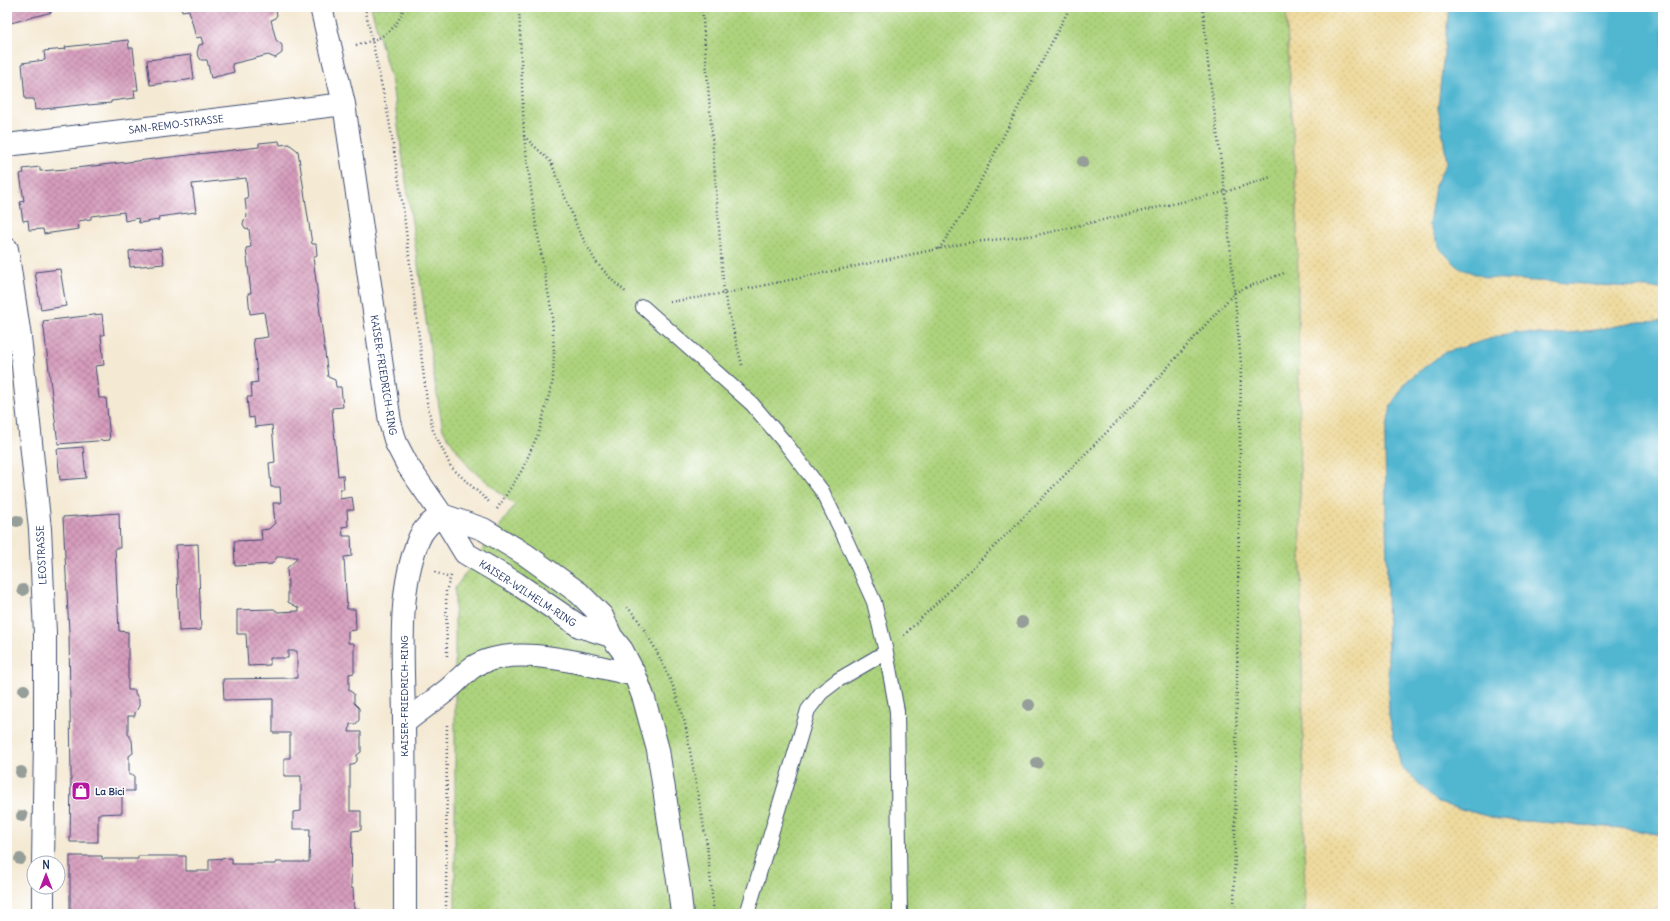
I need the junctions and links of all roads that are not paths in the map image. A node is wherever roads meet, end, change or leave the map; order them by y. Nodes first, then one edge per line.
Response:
1 (321, 7) edge
2 (344, 104) junction
3 (7, 145) edge
4 (7, 250) edge
5 (643, 307) road end
6 (442, 515) junction
7 (611, 636) junction
8 (886, 652) junction
9 (635, 675) junction
10 (404, 723) junction
11 (43, 855) edge
12 (43, 895) edge
13 (43, 914) edge
14 (405, 914) edge
15 (682, 914) edge
16 (747, 914) edge
17 (900, 914) edge

1 - 2 street, KAISER-FRIEDRICH-RING
2 - 3 street, SAN-REMO-STRASSE
2 - 6 street, KAISER-FRIEDRICH-RING
4 - 11 street, LEOSTRASSE
5 - 8 lane
6 - 7 street
6 - 7 street, KAISER-WILHELM-RING
6 - 10 street, KAISER-FRIEDRICH-RING
7 - 9 street
8 - 16 lane
8 - 17 lane
9 - 10 street
9 - 15 street
10 - 14 street, KAISER-FRIEDRICH-RING
12 - 13 street

